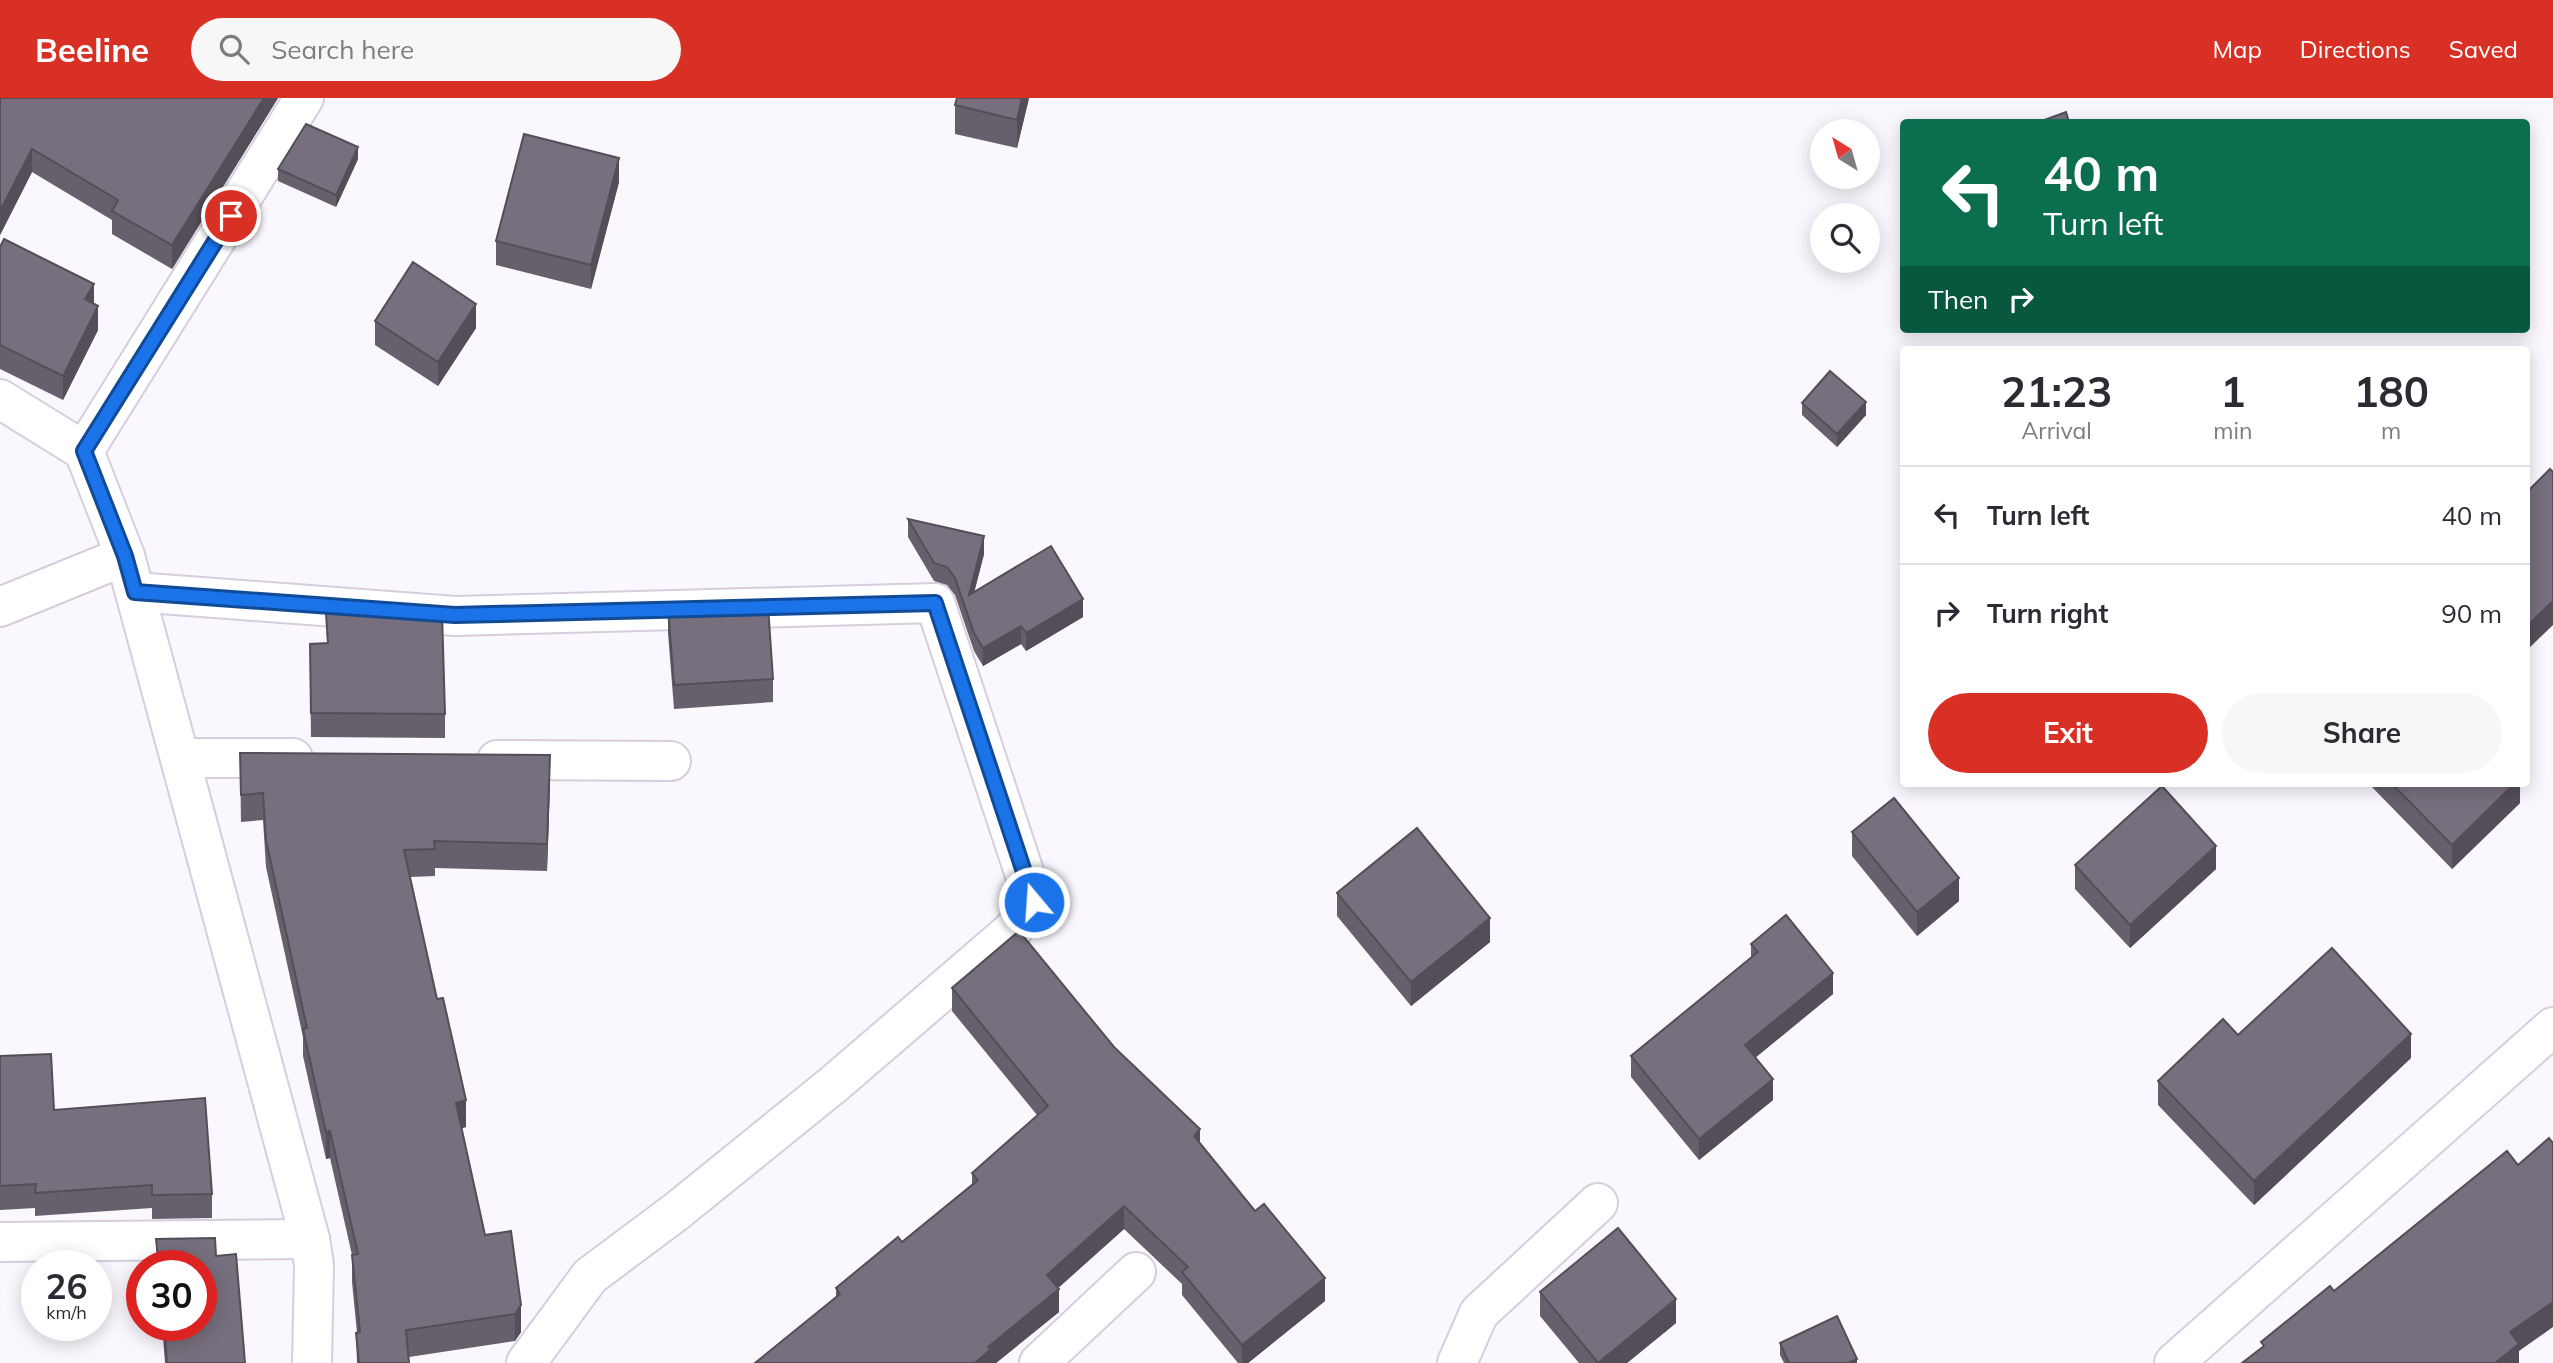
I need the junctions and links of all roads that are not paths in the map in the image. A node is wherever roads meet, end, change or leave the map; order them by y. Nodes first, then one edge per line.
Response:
1 (304, 98) edge
2 (0, 399) edge
3 (84, 451) junction
4 (130, 574) junction
5 (0, 607) edge
6 (180, 758) junction
7 (330, 759) edge
8 (467, 760) edge
9 (671, 761) dead end
10 (2553, 1027) edge
11 (1598, 1203) dead end
12 (310, 1239) junction
13 (0, 1242) edge
14 (1136, 1272) dead end
15 (312, 1363) edge
16 (526, 1363) edge
17 (1039, 1363) edge
18 (1457, 1363) edge
19 (2174, 1363) edge

1 - 3 street
2 - 3 street
3 - 4 street
4 - 5 street
4 - 6 street
4 - 16 street
6 - 7 street
6 - 12 street
8 - 9 street
10 - 19 street
11 - 18 street
12 - 13 street
12 - 15 street
14 - 17 street

